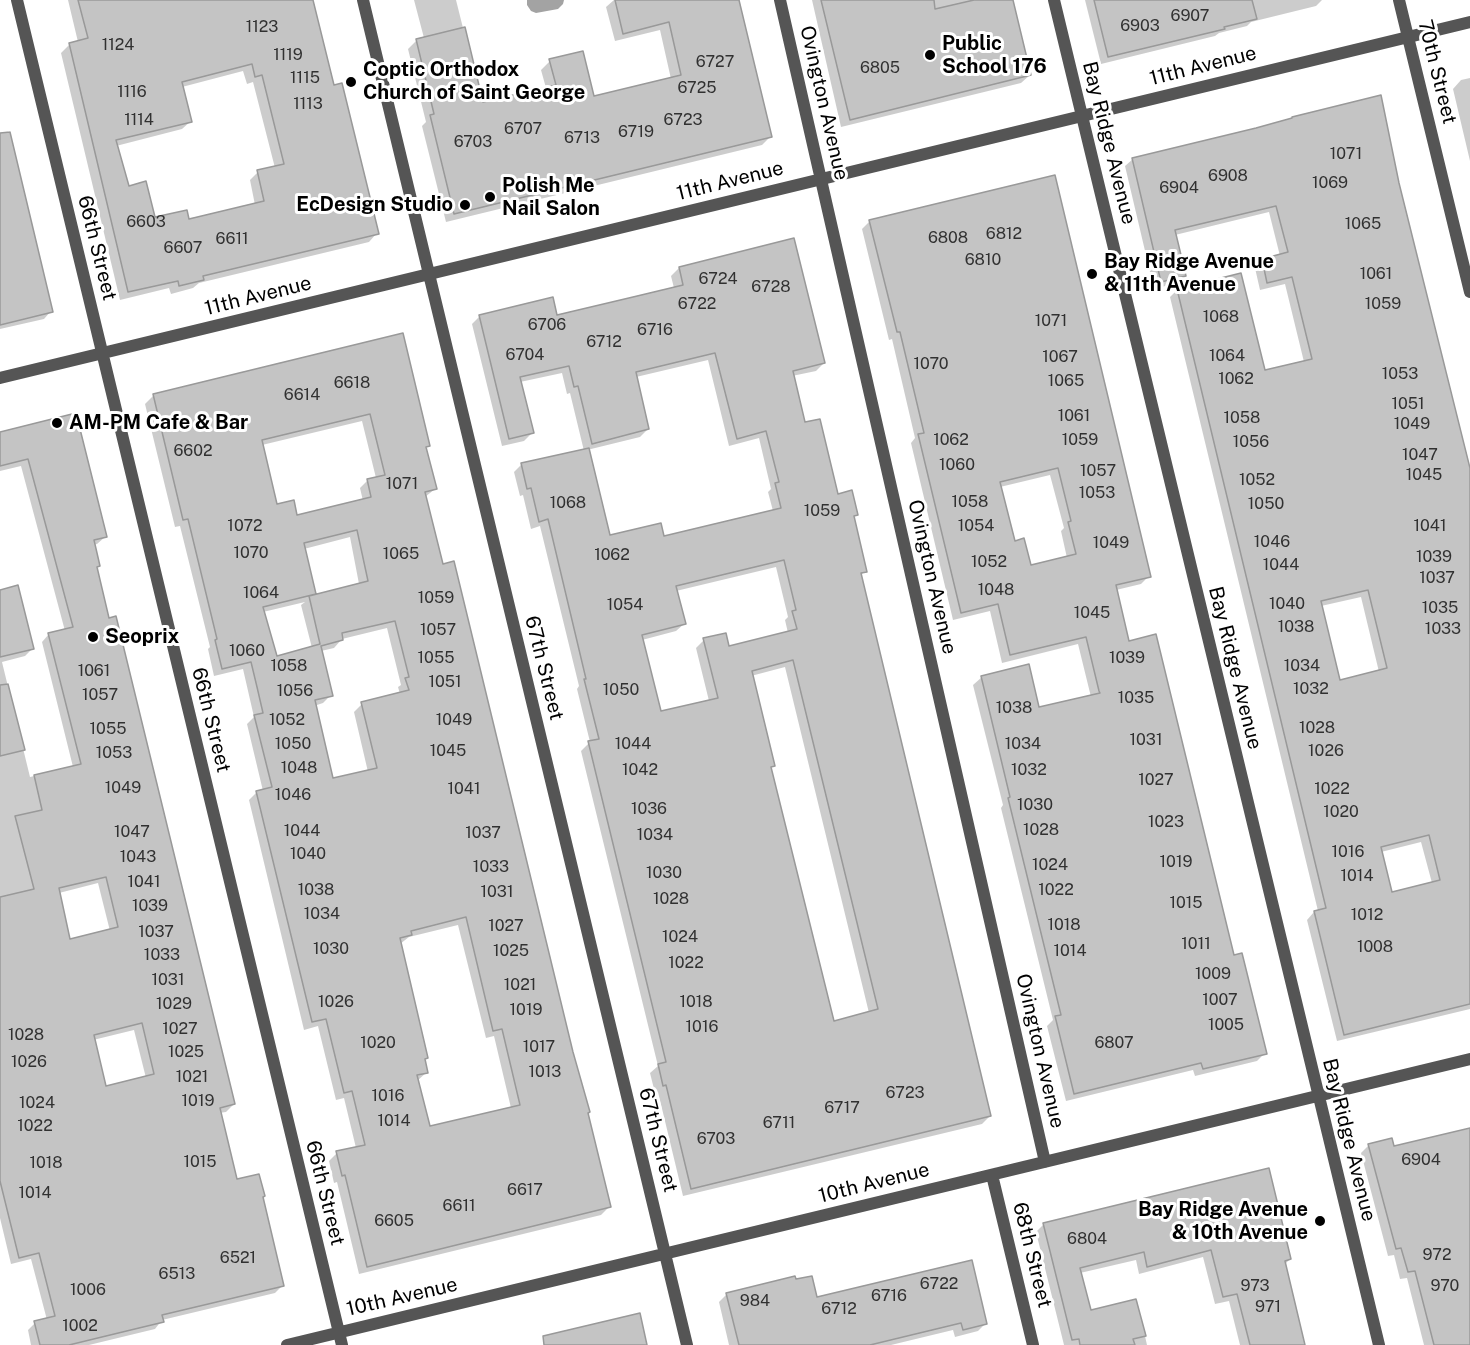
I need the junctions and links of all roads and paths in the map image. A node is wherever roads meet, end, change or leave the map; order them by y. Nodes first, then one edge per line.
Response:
1 (17, 0) edge
2 (363, 0) edge
3 (780, 0) edge
4 (1054, 0) edge
5 (1399, 0) edge
6 (1470, 22) edge
7 (1408, 36) junction
8 (1082, 116) junction
9 (821, 179) junction
10 (429, 274) junction
11 (1470, 292) edge
12 (103, 353) junction
13 (0, 378) edge
14 (1470, 1059) edge
15 (1318, 1095) junction
16 (1045, 1162) junction
17 (992, 1174) junction
18 (666, 1254) junction
19 (339, 1332) junction
20 (287, 1345) edge
21 (342, 1345) edge
22 (687, 1345) edge
23 (1034, 1345) edge
24 (1379, 1345) edge

1 - 12 street, 66th Street
2 - 10 street, 67th Street
3 - 9 street, Ovington Avenue
4 - 8 street, Bay Ridge Avenue
5 - 7 street, 70th Street
6 - 7 street, 11th Avenue
7 - 8 street, 11th Avenue
7 - 11 street, 70th Street
8 - 9 street, 11th Avenue
8 - 15 street, Bay Ridge Avenue
9 - 10 street, 11th Avenue
9 - 16 street, Ovington Avenue
10 - 12 street, 11th Avenue
10 - 18 street, 67th Street
12 - 13 street, 11th Avenue
12 - 19 street, 66th Street
14 - 15 street, 10th Avenue
15 - 16 street, 10th Avenue
15 - 24 street, Bay Ridge Avenue
16 - 17 street, 10th Avenue
17 - 18 street, 10th Avenue
17 - 23 street, 68th Street
18 - 19 street, 10th Avenue
18 - 22 street, 67th Street
19 - 20 street, 10th Avenue
19 - 21 street, 66th Street

